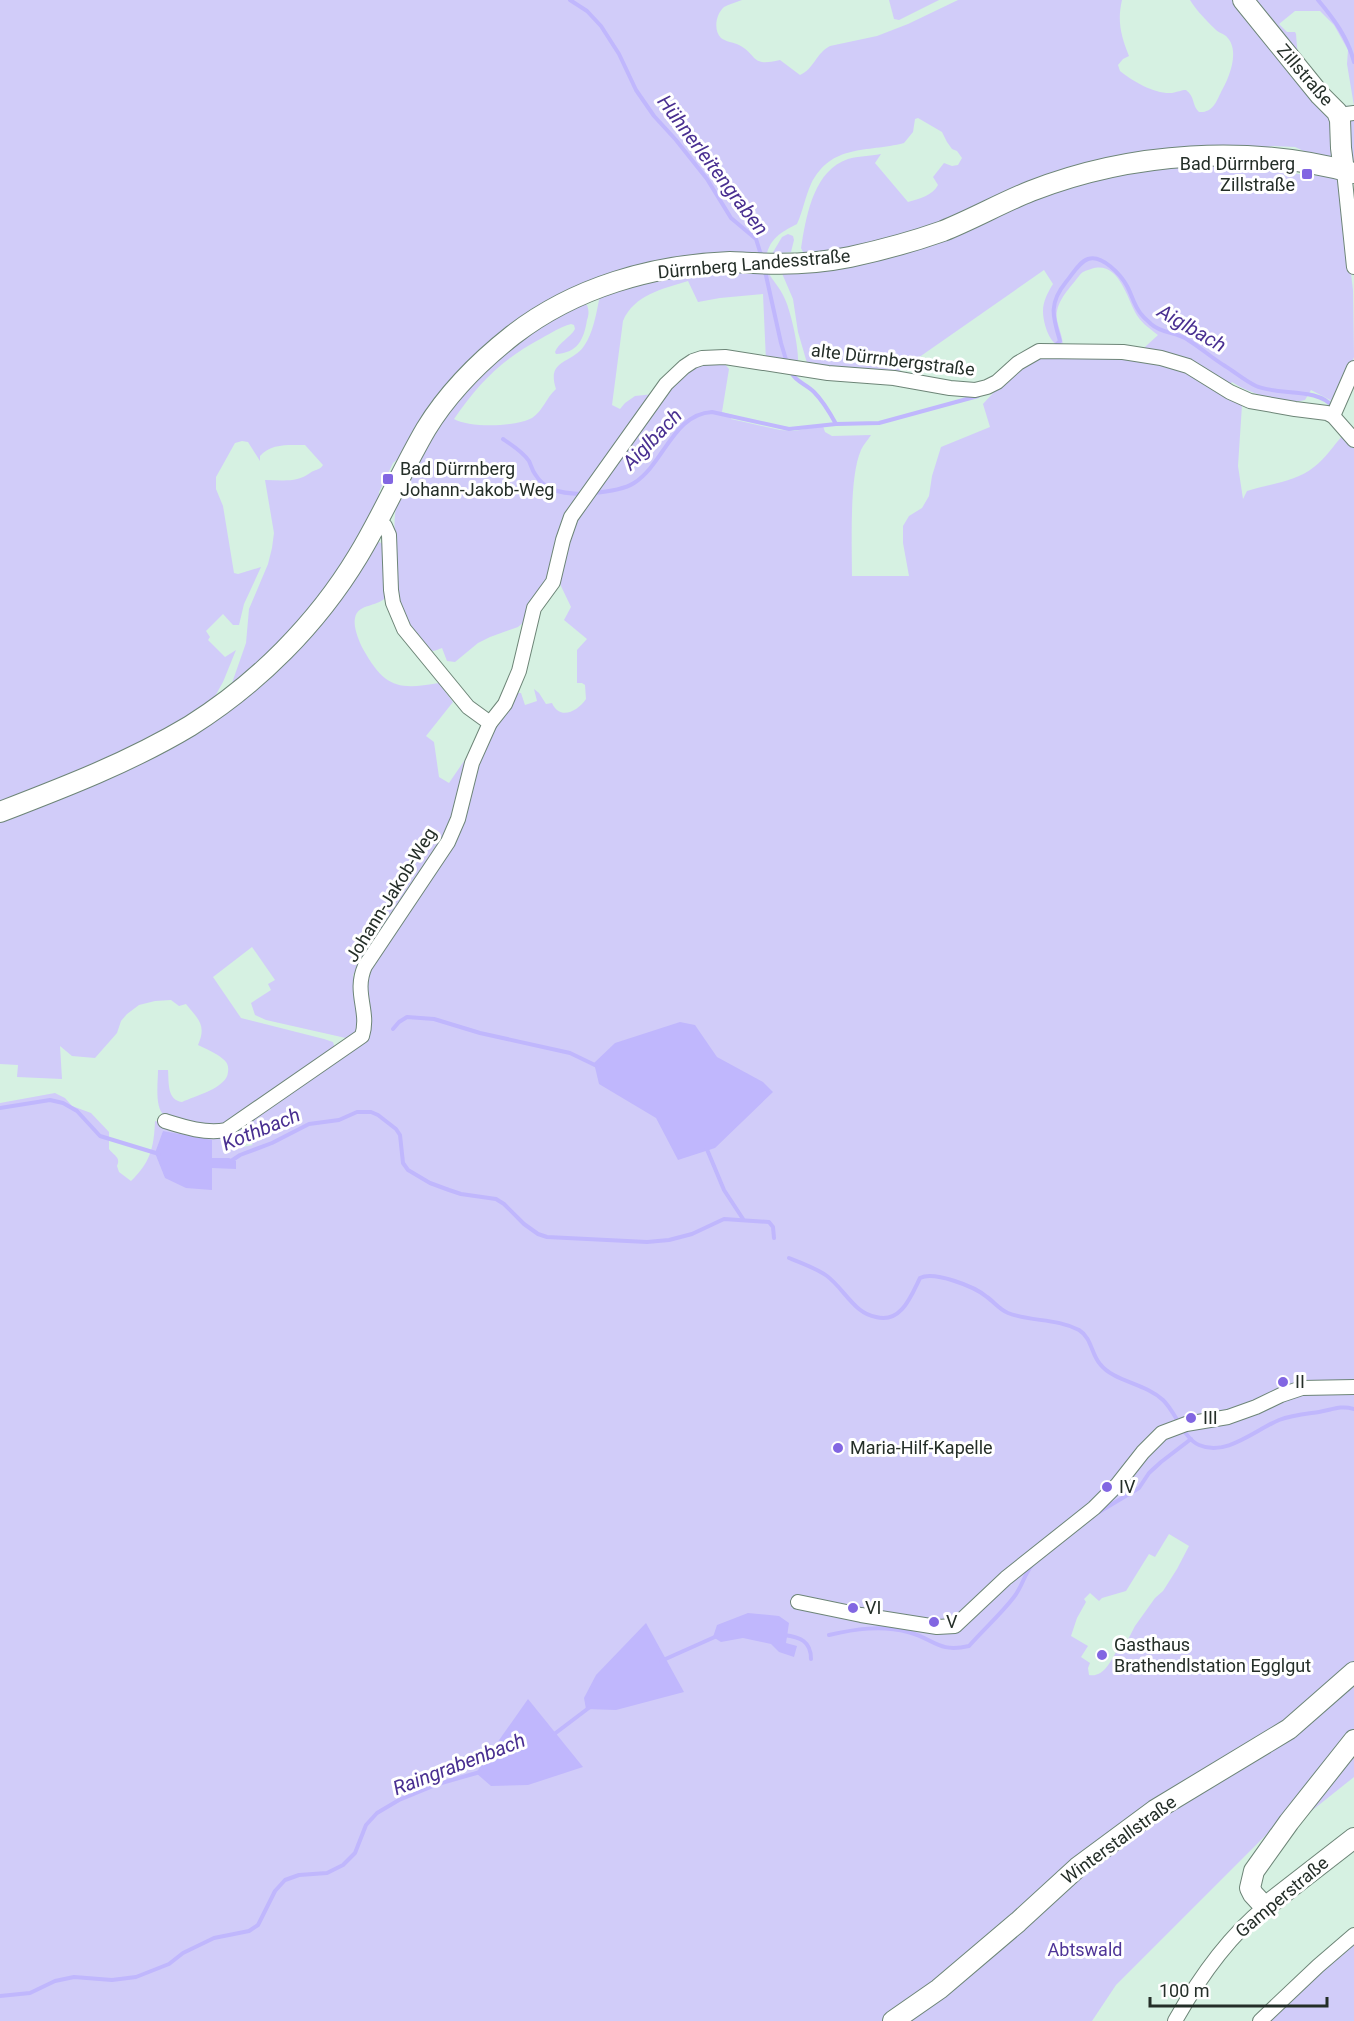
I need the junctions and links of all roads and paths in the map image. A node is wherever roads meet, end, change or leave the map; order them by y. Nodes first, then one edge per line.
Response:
1 (1242, 0) edge
2 (1347, 114) edge
3 (1349, 172) edge
4 (1354, 267) edge
5 (1354, 368) edge
6 (1334, 412) junction
7 (1354, 440) edge
8 (378, 521) junction
9 (534, 609) joint
10 (490, 723) junction
11 (0, 812) edge
12 (165, 1121) dead end
13 (1354, 1388) edge
14 (798, 1602) dead end
15 (1354, 1672) edge
16 (1354, 1740) edge
17 (1354, 1838) edge
18 (1265, 1907) junction
19 (1354, 1935) edge
20 (893, 2021) edge
21 (1175, 2021) edge
22 (1260, 2021) edge

1 - 2 main road, Zillstraße
2 - 3 main road, Zillstraße
3 - 4 street, Zillstraße
3 - 8 main road, Dürrnberg Landesstraße
5 - 6 street
6 - 7 street
6 - 9 street, alte Dürrnbergstraße
8 - 10 street
8 - 11 main road, Dürrnberg Landesstraße
9 - 10 street, Johann-Jakob-Weg
10 - 12 street, Johann-Jakob-Weg
13 - 14 street
15 - 20 main road, Winterstallstraße
16 - 18 main road
17 - 18 main road, Gamperstraße
18 - 21 street, Gamperstraße
19 - 22 street

